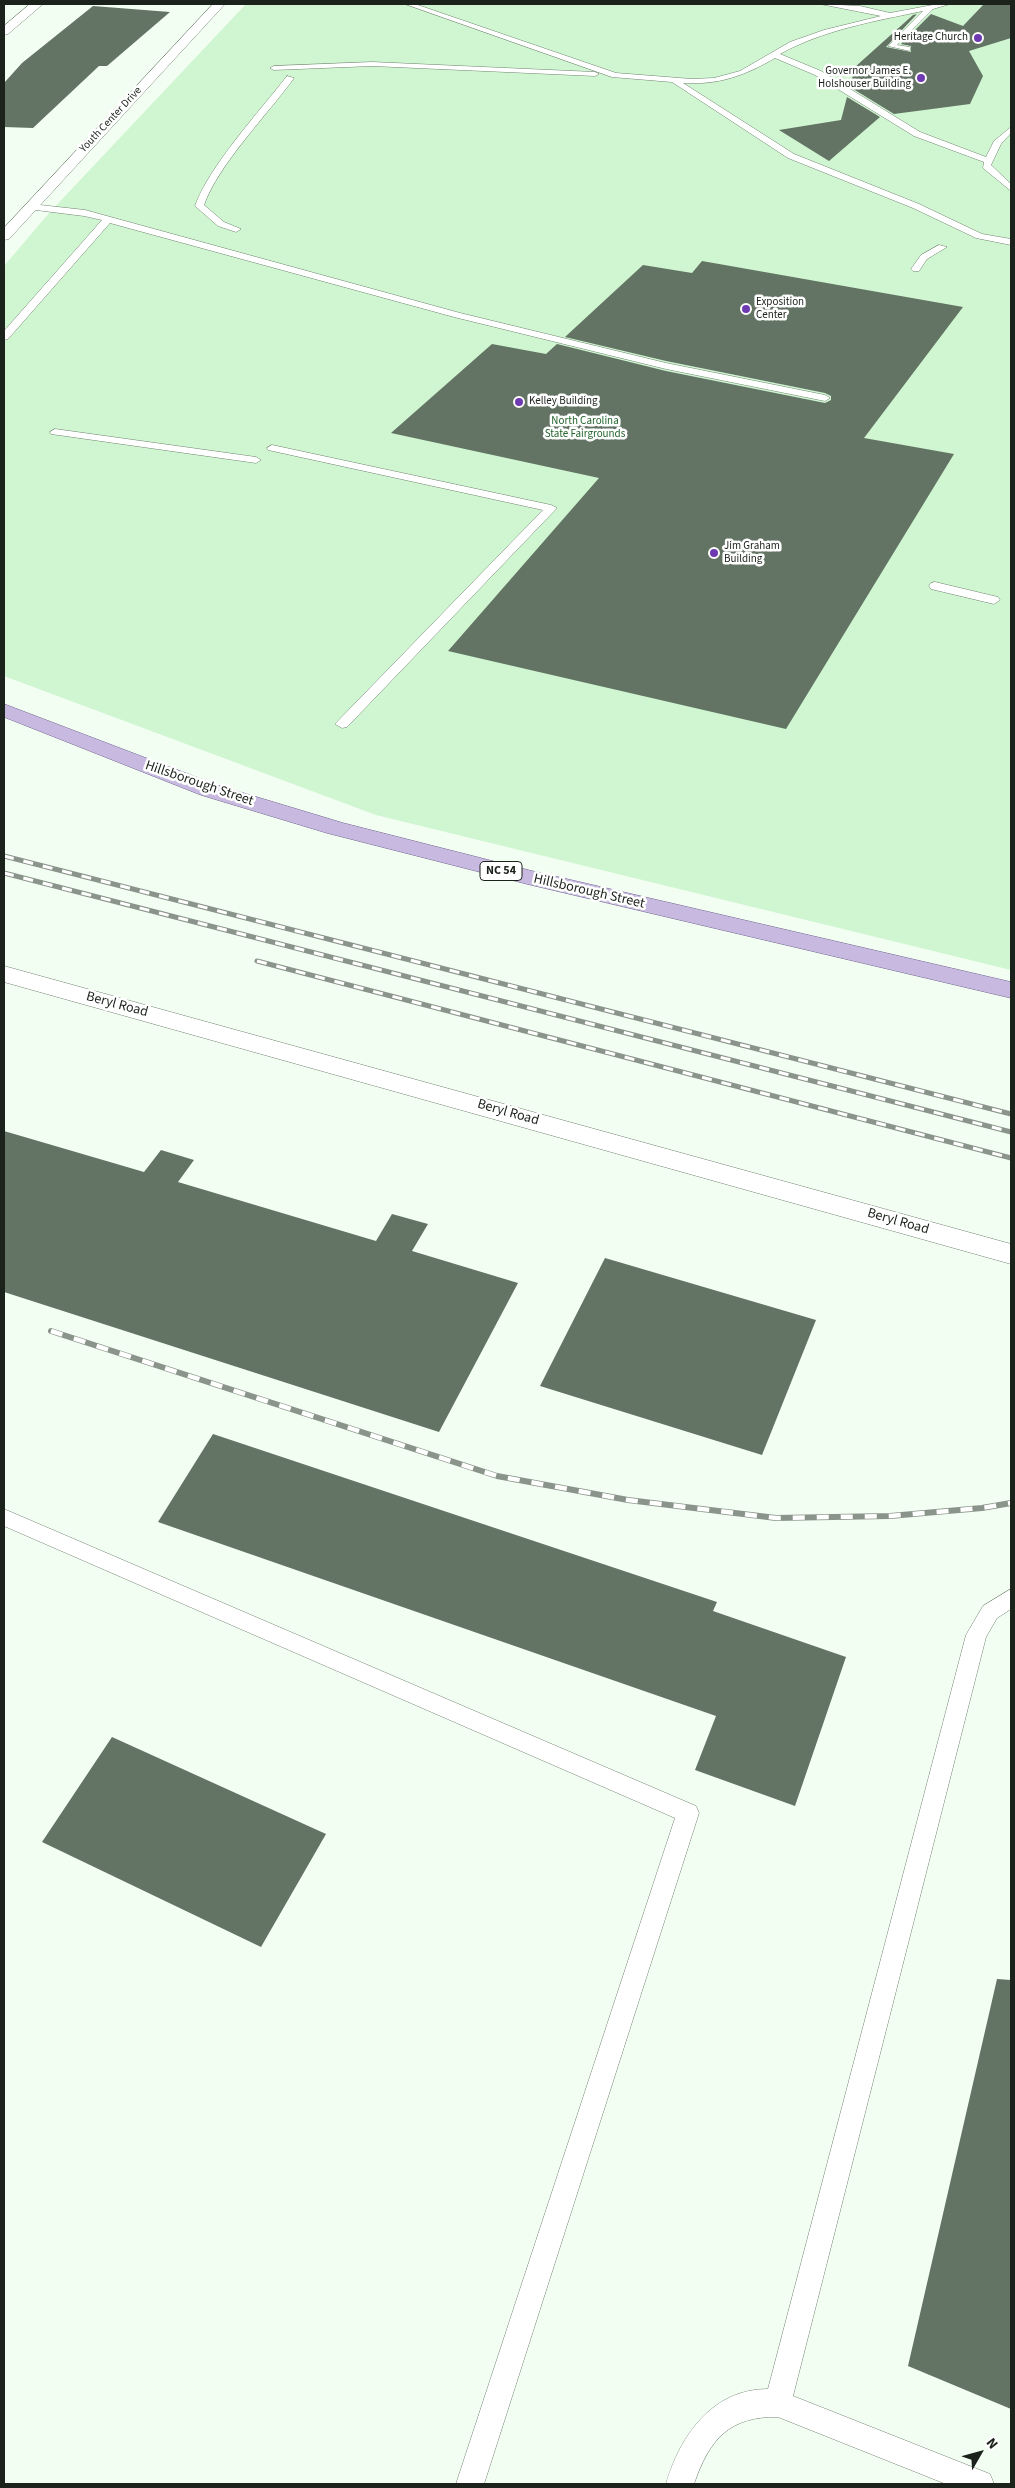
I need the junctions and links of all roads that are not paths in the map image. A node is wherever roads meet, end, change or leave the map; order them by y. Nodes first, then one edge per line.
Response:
1 (37, 4) edge
2 (219, 4) edge
3 (409, 4) edge
4 (823, 4) edge
5 (947, 4) edge
6 (934, 5) edge
7 (888, 16) junction
8 (4, 32) edge
9 (907, 49) dead end
10 (775, 55) junction
11 (274, 68) dead end
12 (615, 75) junction
13 (290, 78) dead end
14 (674, 81) junction
15 (1011, 129) edge
16 (988, 161) junction
17 (1011, 188) edge
18 (31, 207) junction
19 (108, 219) junction
20 (236, 230) dead end
21 (4, 236) edge
22 (1011, 242) edge
23 (942, 247) dead end
24 (916, 269) dead end
25 (4, 337) edge
26 (825, 398) dead end
27 (55, 432) dead end
28 (272, 448) dead end
29 (256, 460) dead end
30 (935, 586) dead end
31 (994, 600) dead end
32 (4, 710) edge
33 (342, 724) dead end
34 (4, 974) edge
35 (1011, 990) edge
36 (1011, 1254) edge
37 (4, 1517) edge
38 (1011, 1598) edge
39 (778, 2403) junction
40 (470, 2484) edge
41 (680, 2484) edge
42 (980, 2484) edge

1 - 8 street
2 - 18 street, Youth Center Drive
3 - 12 lane
4 - 7 lane
5 - 6 lane
6 - 7 lane
6 - 9 lane
7 - 10 lane
10 - 14 lane
10 - 16 lane
11 - 12 lane
12 - 14 lane
13 - 20 lane
14 - 22 lane
15 - 16 lane
16 - 17 lane
18 - 19 lane
18 - 21 street, Youth Center Drive
19 - 25 lane
19 - 26 lane
23 - 24 lane
27 - 29 lane
28 - 33 lane
30 - 31 lane
32 - 35 main road, Hillsborough Street / NC 54
34 - 36 street, Beryl Road
37 - 40 lane
38 - 39 lane
39 - 41 lane
39 - 42 lane

